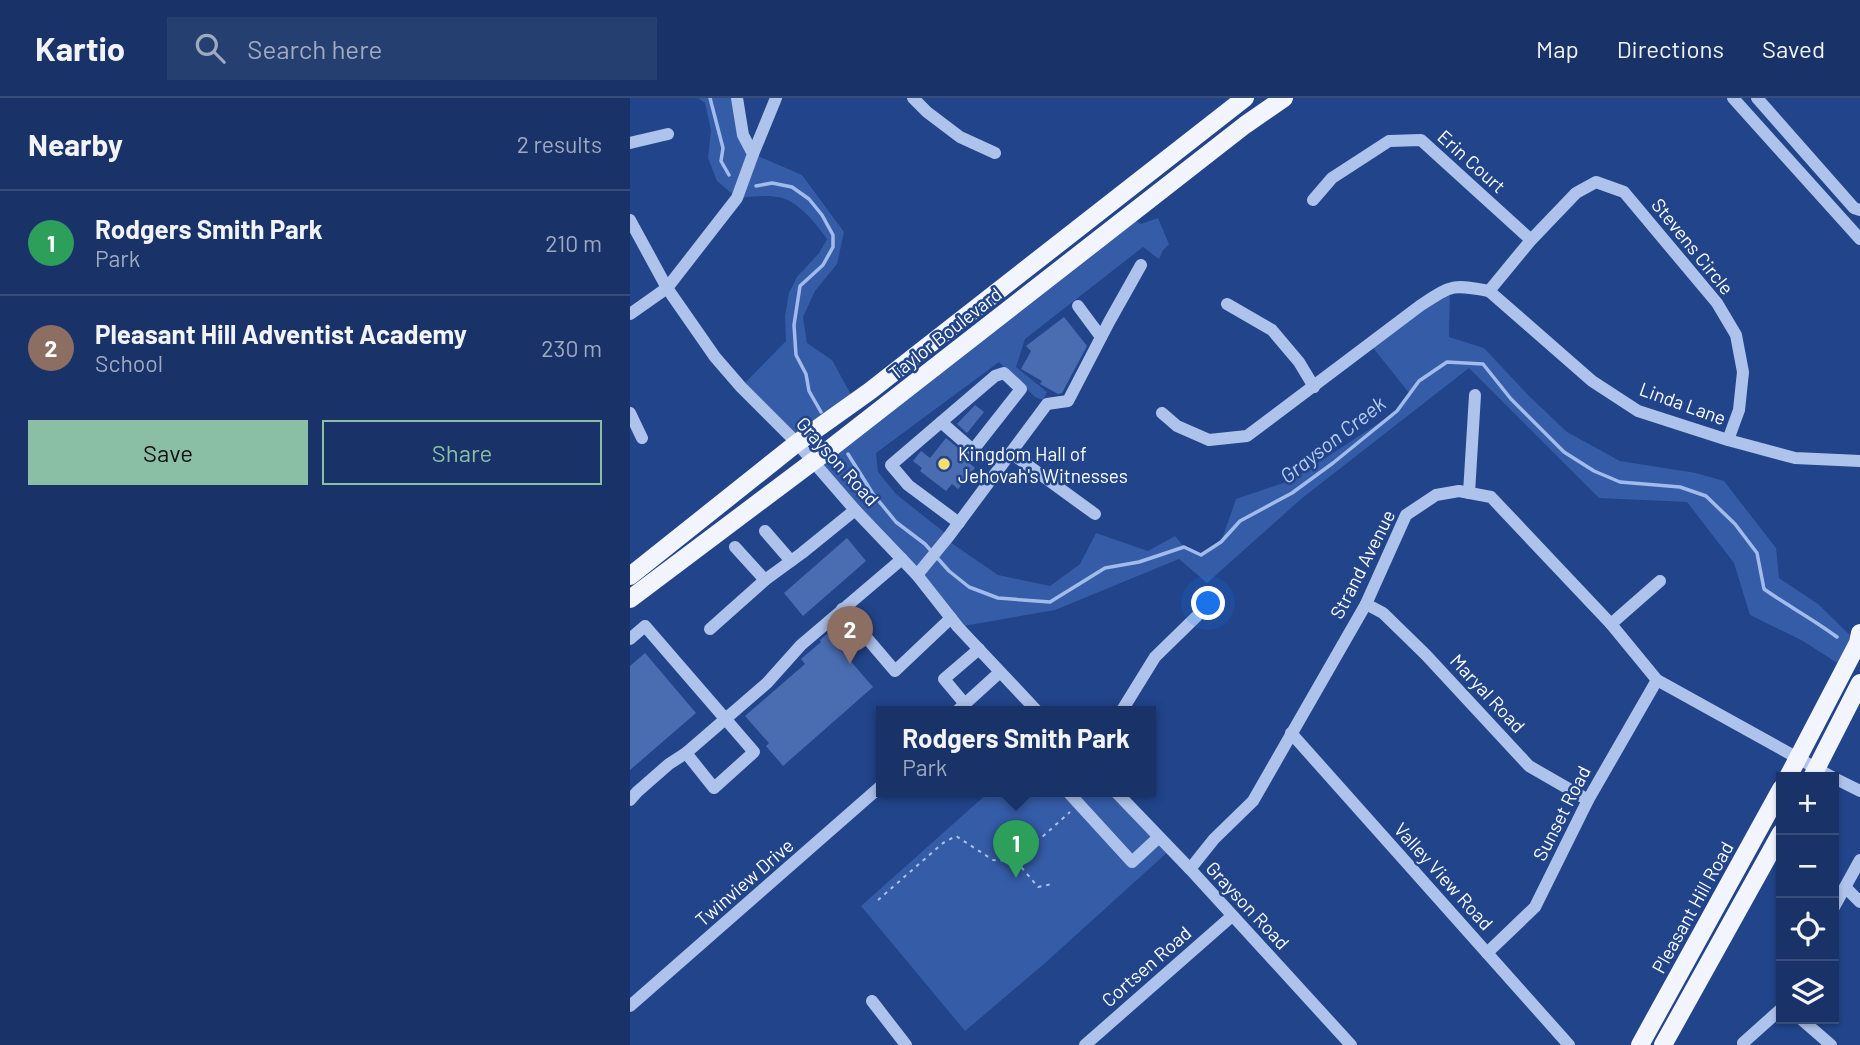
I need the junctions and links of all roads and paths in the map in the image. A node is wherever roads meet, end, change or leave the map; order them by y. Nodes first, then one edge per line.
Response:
1 (737, 98) edge
2 (776, 98) edge
3 (913, 98) edge
4 (1245, 98) edge
5 (1284, 98) edge
6 (1732, 98) edge
7 (1757, 98) edge
8 (668, 134) dead end
9 (630, 143) edge
10 (995, 153) dead end
11 (753, 154) junction
12 (1313, 200) dead end
13 (1860, 210) edge
14 (631, 223) edge
15 (1860, 239) edge
16 (1531, 240) junction
17 (1141, 265) dead end
18 (667, 288) junction
19 (1489, 291) junction
20 (1227, 304) dead end
21 (1078, 306) dead end
22 (630, 314) edge
23 (1101, 337) junction
24 (1314, 387) junction
25 (1475, 395) dead end
26 (630, 413) edge
27 (1162, 413) dead end
28 (941, 422) junction
29 (642, 438) dead end
30 (1728, 440) junction
31 (797, 443) junction
32 (1011, 453) junction
33 (1860, 461) edge
34 (813, 462) junction
35 (1469, 493) junction
36 (855, 510) junction
37 (1095, 514) dead end
38 (959, 523) junction
39 (765, 531) dead end
40 (735, 547) dead end
41 (902, 559) junction
42 (792, 561) junction
43 (922, 570) junction
44 (630, 576) edge
45 (765, 580) junction
46 (1660, 581) dead end
47 (630, 599) edge
48 (1366, 604) junction
49 (842, 609) junction
50 (1197, 617) dead end
51 (951, 618) junction
52 (1611, 624) junction
53 (710, 629) dead end
54 (630, 639) edge
55 (1859, 640) edge
56 (979, 649) junction
57 (1000, 672) junction
58 (1657, 680) junction
59 (1860, 683) edge
60 (960, 706) edge
61 (963, 706) edge
62 (1032, 706) edge
63 (1125, 706) edge
64 (725, 719) junction
65 (1291, 733) junction
66 (686, 753) junction
67 (1798, 759) junction
68 (1791, 772) edge
69 (1819, 772) edge
70 (1825, 772) edge
71 (630, 779) edge
72 (1839, 782) edge
73 (639, 790) junction
74 (876, 790) edge
75 (1860, 791) edge
76 (1073, 797) edge
77 (1121, 797) edge
78 (1776, 798) edge
79 (630, 800) edge
80 (1588, 800) junction
81 (1079, 804) junction
82 (1780, 835) edge
83 (1159, 837) junction
84 (1015, 860) junction
85 (1860, 860) edge
86 (1189, 869) junction
87 (1052, 884) dead end
88 (1846, 888) junction
89 (1839, 899) edge
90 (878, 900) dead end
91 (1860, 902) edge
92 (1232, 916) junction
93 (1487, 953) junction
94 (872, 1001) dead end
95 (630, 1006) edge
96 (1776, 1013) edge
97 (1807, 1024) edge
98 (1743, 1043) dead end
99 (906, 1045) edge
100 (1086, 1045) edge
101 (1351, 1045) edge
102 (1569, 1045) edge
103 (1640, 1045) edge
104 (1663, 1045) edge
105 (1830, 1045) edge

1 - 11 street
2 - 11 street
3 - 10 street
4 - 31 main road, Taylor Boulevard
5 - 34 main road, Taylor Boulevard
6 - 15 street
7 - 13 street
8 - 9 street
11 - 18 street
12 - 16 street, Erin Court
14 - 18 street, Grayson Road
16 - 19 street
16 - 30 street, Stevens Circle
17 - 23 street
18 - 22 street
18 - 31 street, Grayson Road
19 - 24 street
19 - 30 street, Linda Lane
20 - 24 street
21 - 23 street
23 - 32 street
24 - 27 street
25 - 35 street
26 - 29 street
28 - 28 street
28 - 38 street
30 - 33 street, Linda Lane
31 - 34 street, Grayson Road
31 - 44 main road, Taylor Boulevard
32 - 37 street
32 - 38 street
34 - 36 street, Grayson Road
34 - 47 main road, Taylor Boulevard
35 - 48 street, Strand Avenue
35 - 52 street, Strand Avenue
36 - 41 street, Grayson Road
36 - 42 street
38 - 43 street
39 - 42 street
40 - 45 street
41 - 43 street, Grayson Road
41 - 49 street
42 - 45 street
43 - 51 street, Grayson Road
45 - 53 street
46 - 52 street
48 - 65 street, Strand Avenue
48 - 80 street, Maryal Road
49 - 51 street
49 - 64 street
50 - 63 street
51 - 56 street, Grayson Road
52 - 58 street, Strand Avenue
54 - 64 street
55 - 67 main road
56 - 57 street, Grayson Road
56 - 60 street
57 - 61 street
57 - 62 street, Grayson Road
58 - 67 street, Strand Avenue
58 - 80 street, Sunset Road
59 - 70 main road
64 - 66 street
64 - 66 street
65 - 86 street, Strand Avenue
65 - 93 street, Valley View Road
66 - 73 street
67 - 68 main road
67 - 69 street, Strand Avenue
71 - 73 street
72 - 75 street, Strand Avenue
73 - 79 street
74 - 95 street, Twinview Drive
76 - 81 street
77 - 83 street, Grayson Road
78 - 103 main road, Pleasant Hill Road
80 - 93 street, Sunset Road
81 - 83 street
81 - 84 path
82 - 104 main road
83 - 86 street, Grayson Road
84 - 87 path
84 - 90 path
85 - 88 street
86 - 92 street, Grayson Road
88 - 89 street
88 - 91 street
92 - 100 street, Cortsen Road
92 - 101 street, Grayson Road
93 - 102 street, Valley View Road
94 - 99 street
96 - 98 street
97 - 105 street

